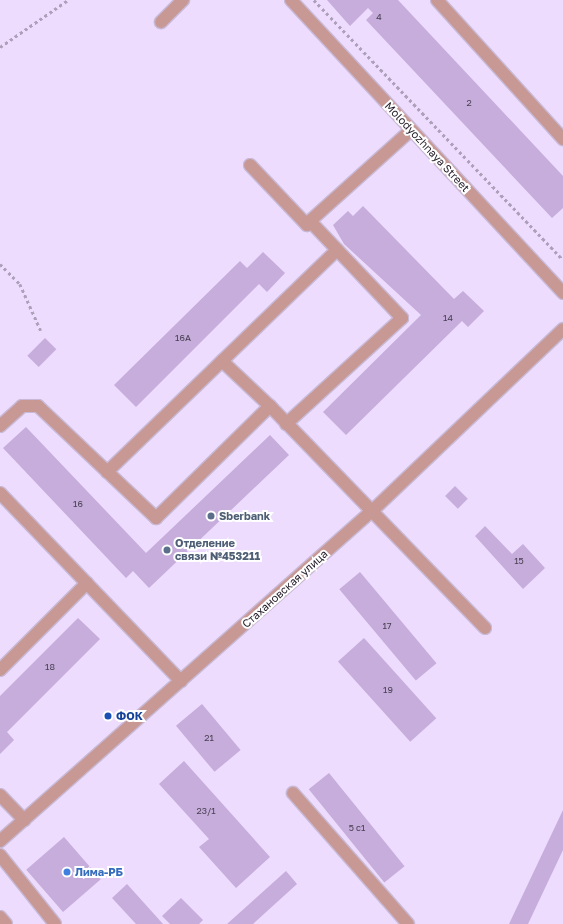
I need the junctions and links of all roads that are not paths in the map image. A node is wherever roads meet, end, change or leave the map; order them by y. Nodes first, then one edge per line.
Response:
1 (183, 0) edge
2 (291, 0) edge
3 (437, 0) edge
4 (161, 22) dead end
5 (411, 130) junction
6 (563, 139) edge
7 (250, 165) dead end
8 (310, 221) junction
9 (336, 250) junction
10 (563, 293) edge
11 (563, 329) edge
12 (222, 361) junction
13 (270, 406) junction
14 (286, 424) junction
15 (0, 426) edge
16 (107, 472) junction
17 (0, 493) edge
18 (371, 512) junction
19 (87, 583) junction
20 (485, 628) dead end
21 (0, 670) edge
22 (181, 681) junction
23 (293, 793) dead end
24 (0, 795) edge
25 (24, 820) junction
26 (0, 841) edge
27 (0, 855) edge
28 (0, 917) edge
29 (6, 924) edge
30 (55, 924) edge
31 (408, 924) edge

1 - 4 street
2 - 5 street, Molodyozhnaya Street
3 - 6 street
5 - 8 street
5 - 10 street, Molodyozhnaya Street
7 - 8 street
8 - 9 street
9 - 12 street
9 - 14 street
11 - 18 street, Стахановская улица
12 - 13 street
12 - 16 street
13 - 14 street
13 - 16 street
14 - 18 street
15 - 16 street
17 - 19 street
18 - 20 street
18 - 22 street, Стахановская улица
19 - 21 street
19 - 22 street
22 - 25 street, Стахановская улица
23 - 31 street
24 - 25 street
25 - 26 street, Стахановская улица
27 - 30 street
28 - 29 street

